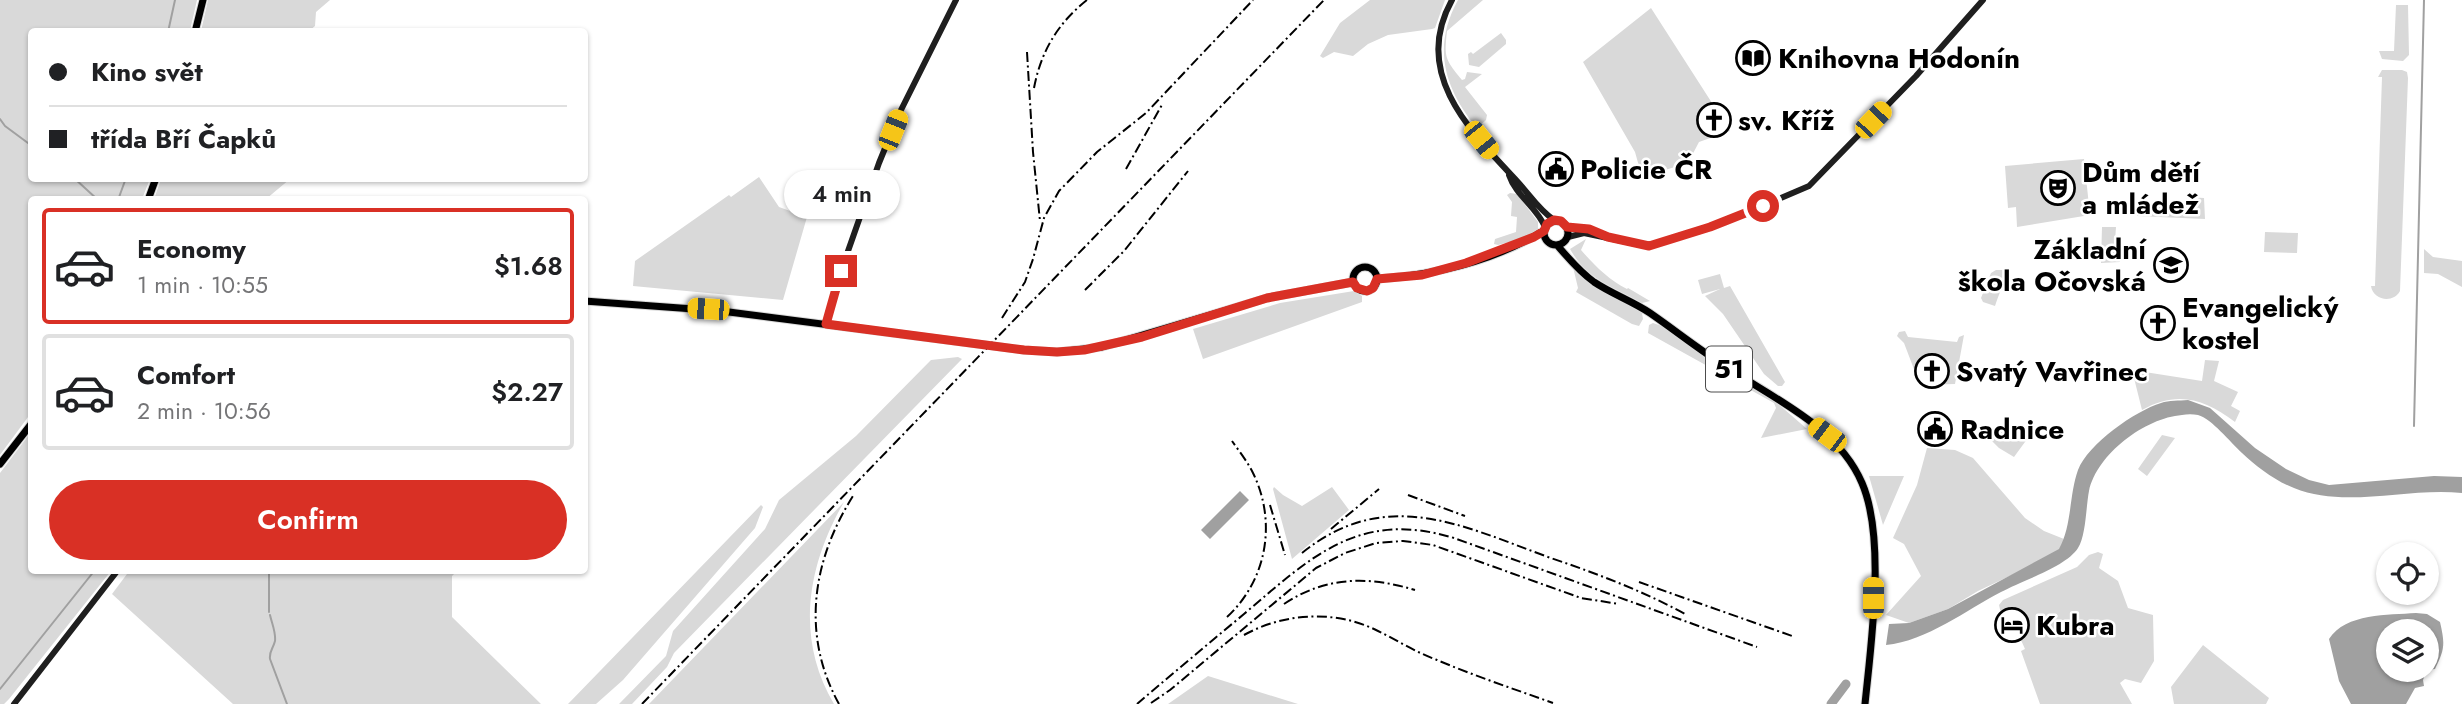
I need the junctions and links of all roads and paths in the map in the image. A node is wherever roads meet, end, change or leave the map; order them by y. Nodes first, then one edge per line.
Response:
1 (203, 0) edge
2 (956, 0) edge
3 (1452, 0) edge
4 (1983, 0) edge
5 (196, 28) edge
6 (1509, 175) junction
7 (1554, 220) junction
8 (1567, 227) junction
9 (1544, 229) junction
10 (1608, 237) junction
11 (1567, 239) junction
12 (1547, 241) junction
13 (1557, 245) junction
14 (1512, 247) junction
15 (1572, 260) junction
16 (1377, 279) junction
17 (1353, 282) junction
18 (588, 301) edge
19 (826, 324) junction
20 (28, 428) edge
21 (0, 464) edge
22 (115, 574) edge
23 (14, 704) edge
24 (1865, 704) edge

1 - 5 main road
2 - 19 main road
3 - 6 main road
4 - 10 main road
6 - 7 main road
6 - 9 main road
7 - 8 main road
7 - 9 main road
8 - 10 main road
8 - 11 main road
9 - 12 main road
9 - 14 main road
10 - 11 main road
11 - 13 main road
11 - 15 main road
12 - 13 main road, 51
12 - 14 main road
13 - 15 main road, 51
14 - 16 main road
15 - 24 main road, 51
16 - 17 main road
16 - 17 main road
17 - 19 main road
18 - 19 main road
20 - 21 main road
22 - 23 main road

